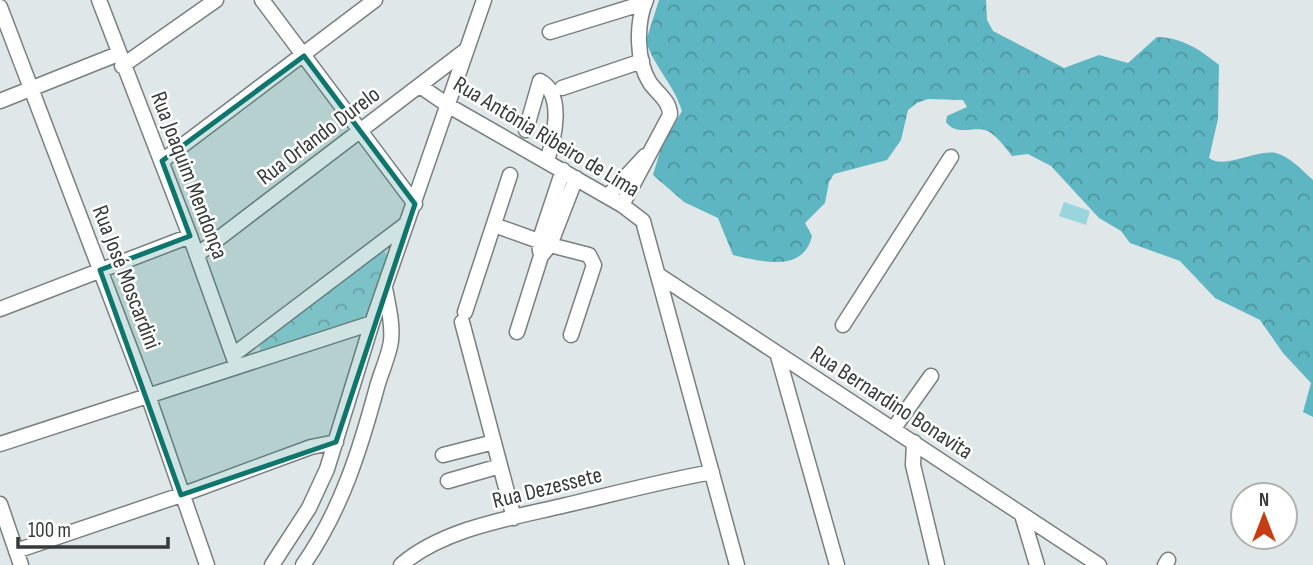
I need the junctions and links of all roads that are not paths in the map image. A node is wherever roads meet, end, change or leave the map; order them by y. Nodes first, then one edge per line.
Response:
1 (99, 0) edge
2 (216, 0) edge
3 (262, 0) edge
4 (376, 0) edge
5 (484, 0) edge
6 (645, 2) edge
7 (0, 7) edge
8 (550, 32) dead end
9 (466, 50) junction
10 (304, 56) junction
11 (120, 60) junction
12 (642, 61) junction
13 (420, 86) junction
14 (562, 88) dead end
15 (32, 90) junction
16 (0, 101) edge
17 (449, 106) junction
18 (526, 130) dead end
19 (361, 132) junction
20 (646, 156) junction
21 (951, 157) dead end
22 (162, 161) junction
23 (547, 161) junction
24 (563, 170) junction
25 (510, 175) dead end
26 (576, 178) junction
27 (608, 196) junction
28 (415, 204) junction
29 (622, 205) junction
30 (406, 224) junction
31 (494, 225) junction
32 (190, 236) junction
33 (543, 248) junction
34 (197, 256) junction
35 (100, 270) junction
36 (660, 276) junction
37 (384, 286) junction
38 (696, 300) junction
39 (0, 309) edge
40 (372, 323) junction
41 (844, 325) dead end
42 (673, 329) junction
43 (517, 332) dead end
44 (571, 335) dead end
45 (778, 356) junction
46 (235, 361) junction
47 (930, 381) dead end
48 (149, 398) junction
49 (894, 428) junction
50 (336, 442) junction
51 (494, 442) junction
52 (914, 442) junction
53 (0, 444) edge
54 (302, 452) junction
55 (443, 455) dead end
56 (500, 466) junction
57 (327, 469) junction
58 (712, 472) junction
59 (448, 481) dead end
60 (181, 495) junction
61 (0, 504) edge
62 (1022, 515) junction
63 (514, 518) junction
64 (18, 558) edge
65 (207, 565) edge
66 (272, 565) edge
67 (303, 565) edge
68 (401, 565) edge
69 (737, 565) edge
70 (837, 565) edge
71 (937, 565) edge
72 (1037, 565) edge
73 (1099, 565) edge

1 - 11 street, Rua Joaquim Mendonça
2 - 11 street
3 - 10 street
4 - 10 street
5 - 9 street
6 - 8 street
6 - 12 street
7 - 15 street, Rua José Moscardini
9 - 13 street, Rua Orlando Durelo
9 - 17 street
10 - 19 street
10 - 22 street
11 - 15 street
11 - 22 street, Rua Joaquim Mendonça
12 - 14 street
12 - 20 street
13 - 17 street, Rua Antônia Ribeiro de Lima
13 - 19 street, Rua Orlando Durelo
15 - 16 street
15 - 35 street, Rua José Moscardini
17 - 23 street, Rua Antônia Ribeiro de Lima
17 - 28 street
18 - 23 street
19 - 28 street
19 - 34 street, Rua Orlando Durelo
20 - 27 street
20 - 29 street
21 - 41 street
22 - 32 street, Rua Joaquim Mendonça
23 - 24 street, Rua Antônia Ribeiro de Lima
24 - 26 street, Rua Antônia Ribeiro de Lima
24 - 33 street
25 - 31 street
26 - 27 street, Rua Antônia Ribeiro de Lima
26 - 33 street
27 - 29 street, Rua Antônia Ribeiro de Lima
28 - 30 street
29 - 36 street, Rua Antônia Ribeiro de Lima
30 - 37 street
30 - 46 street
31 - 33 street
31 - 51 street
32 - 34 street, Rua Joaquim Mendonça
32 - 35 street
33 - 43 street
33 - 44 street
34 - 46 street, Rua Joaquim Mendonça
35 - 39 street
35 - 48 street, Rua José Moscardini
36 - 38 street, Rua Bernardino Bonavita
36 - 42 street, Rua Antônia Ribeiro de Lima
37 - 40 street
37 - 67 street
38 - 42 street
38 - 45 street, Rua Bernardino Bonavita
40 - 46 street
40 - 50 street
42 - 58 street, Rua Antônia Ribeiro de Lima
45 - 49 street, Rua Bernardino Bonavita
45 - 70 street
46 - 48 street
47 - 49 street
48 - 53 street
48 - 60 street, Rua José Moscardini
49 - 52 street, Rua Bernardino Bonavita
50 - 54 street
50 - 57 street
51 - 55 street
51 - 56 street
52 - 62 street, Rua Bernardino Bonavita
52 - 71 street
54 - 57 street
54 - 60 street
56 - 59 street
56 - 63 street
57 - 66 street
58 - 63 street, Rua Dezessete
58 - 69 street, Rua Antônia Ribeiro de Lima
60 - 64 street
60 - 65 street, Rua José Moscardini
61 - 64 street
62 - 72 street
62 - 73 street, Rua Bernardino Bonavita
63 - 68 street, Rua Dezessete

